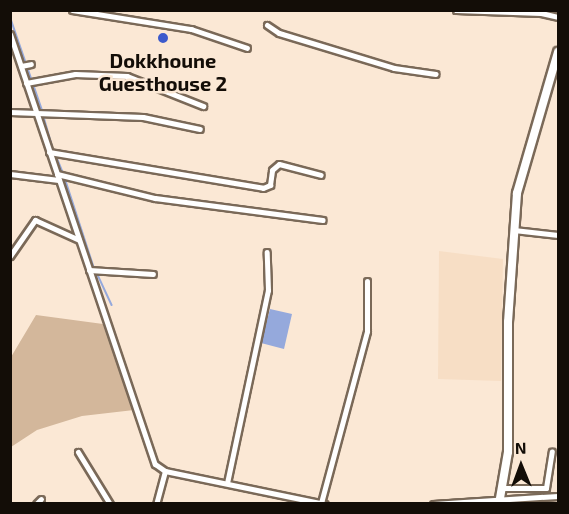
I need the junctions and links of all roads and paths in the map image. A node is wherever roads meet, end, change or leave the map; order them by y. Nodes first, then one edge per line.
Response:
1 (72, 10) edge
2 (456, 10) edge
3 (112, 13) edge
4 (558, 17) edge
5 (267, 25) dead end
6 (10, 34) edge
7 (247, 48) dead end
8 (13, 51) edge
9 (558, 52) edge
10 (436, 74) dead end
11 (30, 82) junction
12 (203, 106) dead end
13 (10, 112) edge
14 (36, 114) junction
15 (200, 129) dead end
16 (51, 152) junction
17 (10, 174) edge
18 (321, 175) dead end
19 (58, 177) junction
20 (323, 220) dead end
21 (514, 230) junction
22 (558, 235) edge
23 (79, 240) junction
24 (267, 252) dead end
25 (10, 256) edge
26 (89, 270) junction
27 (153, 274) dead end
28 (367, 281) dead end
29 (552, 451) dead end
30 (78, 452) dead end
31 (165, 471) junction
32 (228, 483) junction
33 (501, 488) junction
34 (558, 496) edge
35 (41, 499) dead end
36 (499, 501) edge
37 (323, 503) edge
38 (36, 504) edge
39 (110, 504) edge
40 (156, 504) edge
41 (433, 504) edge

1 - 3 street
2 - 4 street
3 - 7 street
5 - 10 street
6 - 8 street
8 - 11 street
9 - 21 street
11 - 12 street
11 - 14 street
13 - 14 street
14 - 15 street
14 - 16 street
16 - 18 street
16 - 19 street
17 - 19 street
19 - 20 street
19 - 23 street
21 - 22 street
21 - 33 street
23 - 25 street
23 - 26 street
24 - 32 street
26 - 27 street
26 - 31 street
28 - 37 street
29 - 33 street
30 - 39 street
31 - 32 street
31 - 40 street
32 - 37 street
33 - 36 street
34 - 36 street
35 - 38 street
36 - 41 street

